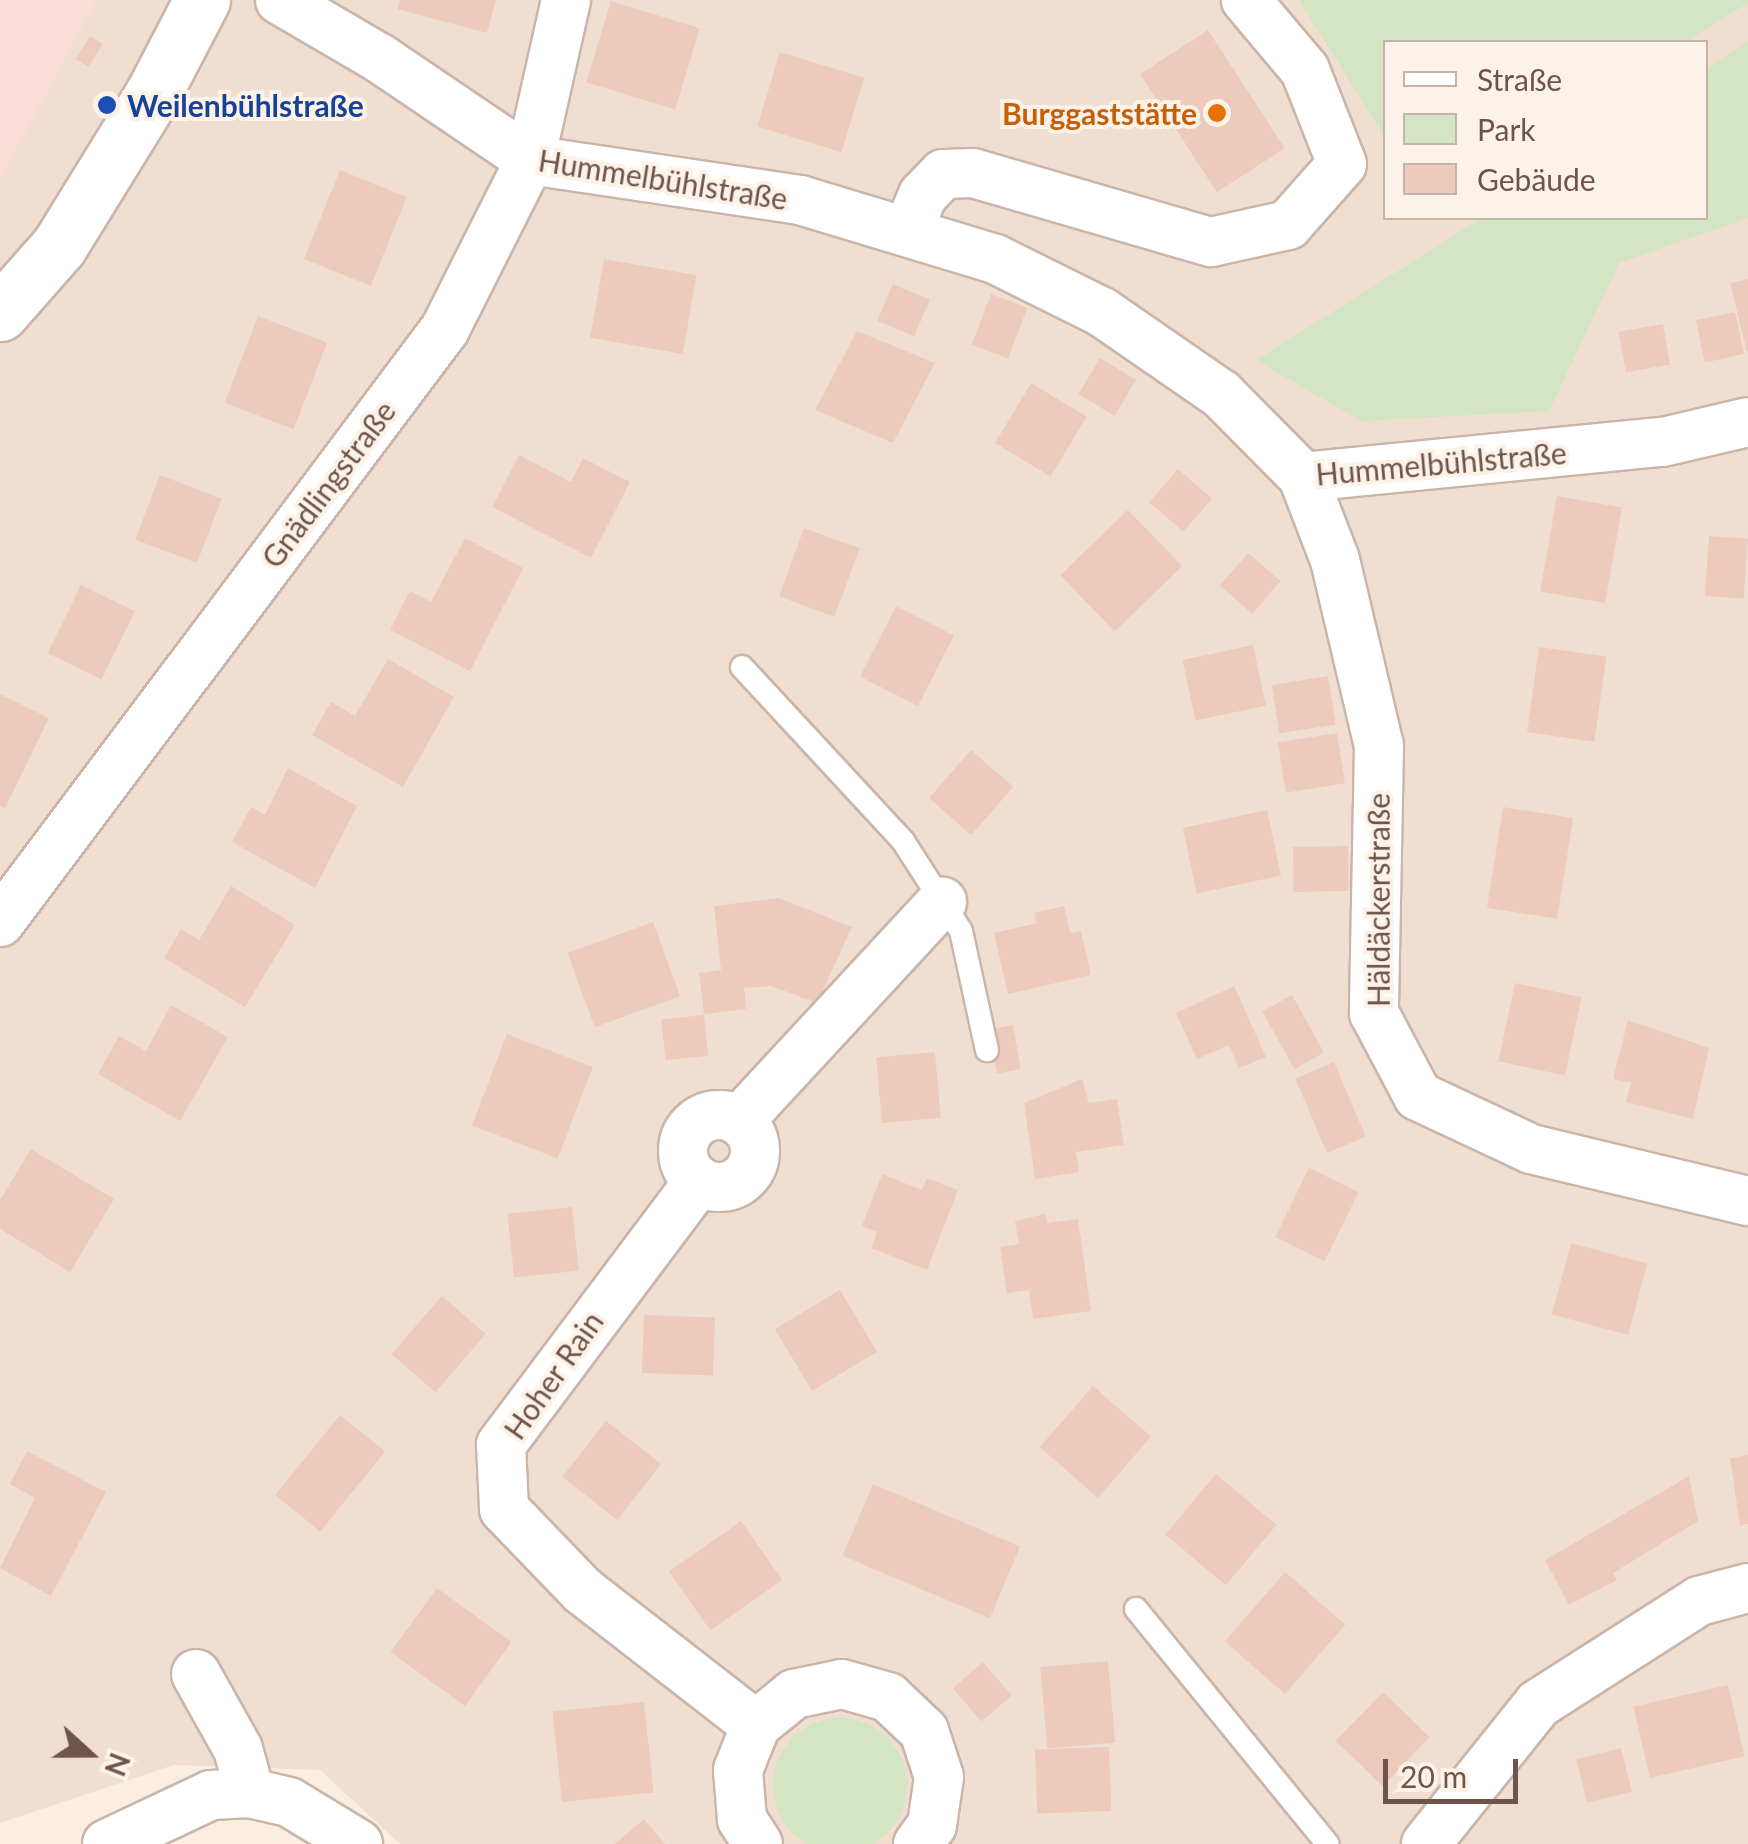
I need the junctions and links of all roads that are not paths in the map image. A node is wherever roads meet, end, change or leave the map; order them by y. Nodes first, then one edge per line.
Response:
1 (202, 0) edge
2 (280, 0) edge
3 (566, 0) edge
4 (1246, 0) edge
5 (530, 160) junction
6 (908, 230) junction
7 (0, 313) edge
8 (1748, 422) edge
9 (1302, 478) junction
10 (742, 667) dead end
11 (942, 902) junction
12 (0, 922) edge
13 (987, 1050) dead end
14 (1748, 1202) edge
15 (1748, 1588) edge
16 (1136, 1609) dead end
17 (196, 1674) dead end
18 (756, 1725) junction
19 (250, 1793) junction
20 (106, 1844) edge
21 (358, 1844) edge
22 (758, 1844) edge
23 (918, 1844) edge
24 (1328, 1844) edge
25 (1426, 1844) edge

1 - 7 street
2 - 5 street, Hummelbühlstraße
3 - 5 street, Gnädlingstraße
4 - 6 street
5 - 6 street, Hummelbühlstraße
5 - 12 street, Gnädlingstraße
6 - 9 street, Hummelbühlstraße
8 - 9 street, Hummelbühlstraße
9 - 14 street, Häldäckerstraße
10 - 11 lane
11 - 13 lane
11 - 18 street, Hoher Rain
15 - 25 street
16 - 24 lane
17 - 19 street
18 - 22 street
18 - 23 street
19 - 20 street
19 - 21 street

